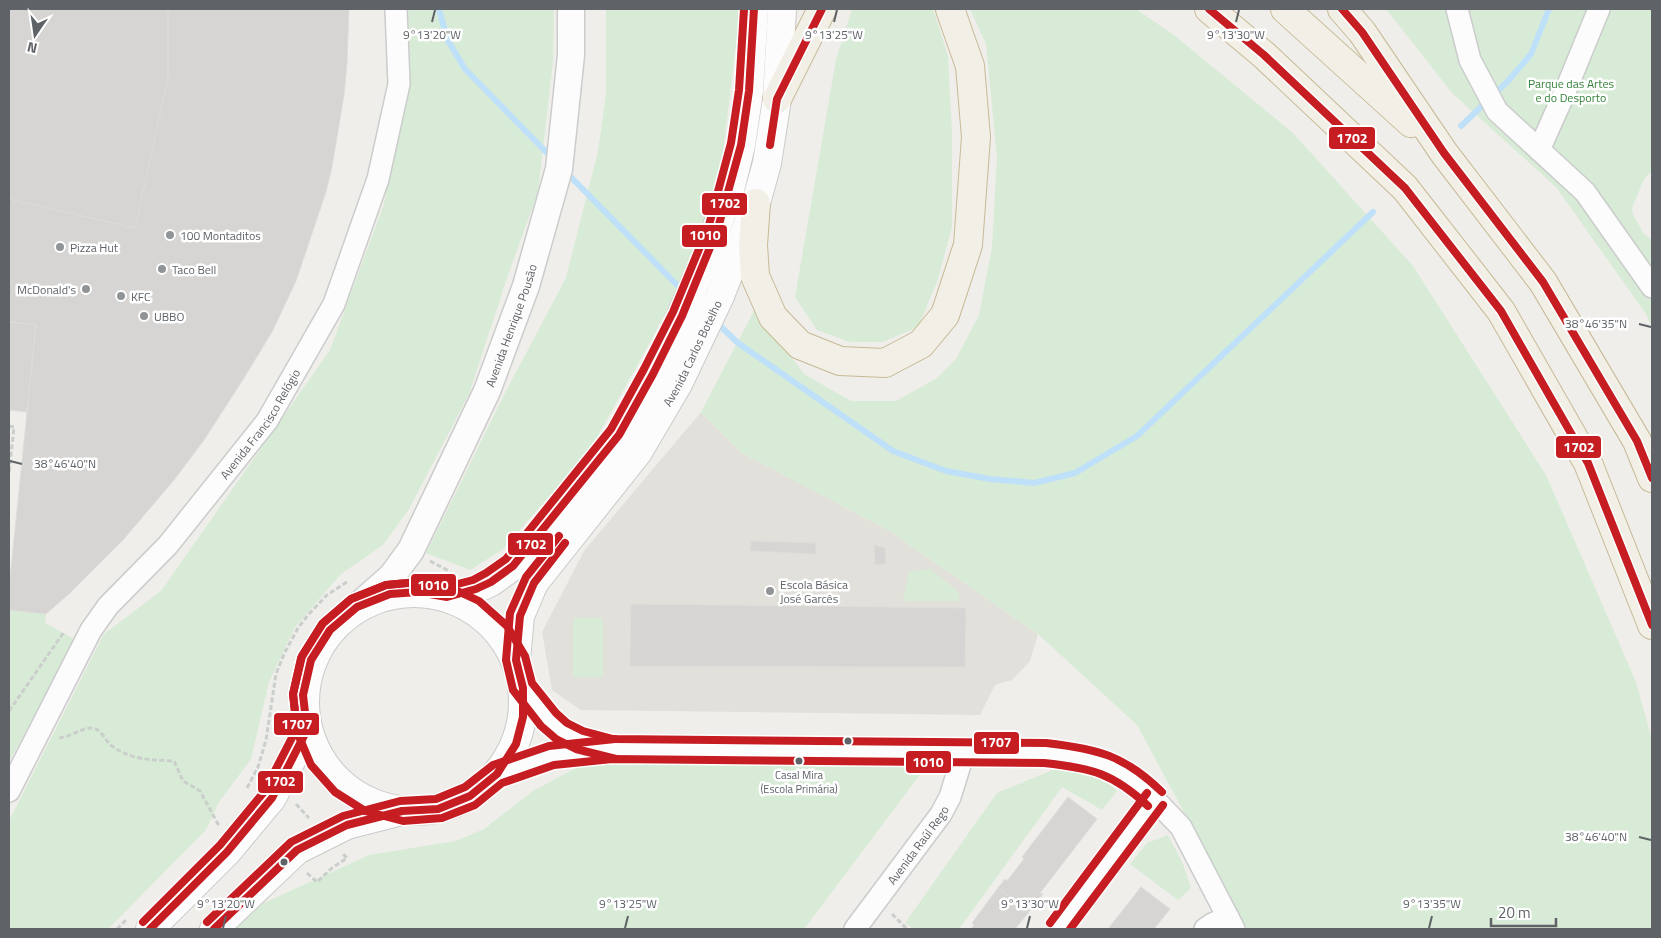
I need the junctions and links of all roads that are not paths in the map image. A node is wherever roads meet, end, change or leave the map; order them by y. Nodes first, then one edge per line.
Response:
1 (396, 9) edge
2 (572, 9) edge
3 (754, 9) edge
4 (782, 9) edge
5 (822, 9) edge
6 (950, 9) edge
7 (1209, 9) edge
8 (1285, 9) edge
9 (1342, 9) edge
10 (1457, 9) edge
11 (1599, 9) edge
12 (777, 99) junction
13 (1539, 150) junction
14 (1444, 153) junction
15 (756, 203) junction
16 (1652, 288) edge
17 (1652, 478) edge
18 (576, 511) junction
19 (447, 597) junction
20 (357, 607) junction
21 (1652, 625) edge
22 (516, 660) junction
23 (523, 688) junction
24 (307, 730) junction
25 (612, 749) junction
26 (964, 752) junction
27 (497, 774) junction
28 (9, 791) edge
29 (1155, 799) junction
30 (402, 811) junction
31 (1231, 923) edge
32 (150, 929) edge
33 (214, 929) edge
34 (855, 929) edge
35 (1058, 929) edge
36 (1205, 929) edge

1 - 28 street, Avenida Francisco Relógio
2 - 20 street, Avenida Henrique Pousão
3 - 18 main road, Avenida Carlos Botelho
4 - 12 main road, Avenida Carlos Botelho
5 - 12 highway
6 - 15 highway
7 - 21 highway
8 - 14 highway
9 - 14 highway
10 - 13 street
11 - 13 street
12 - 15 main road, Avenida Carlos Botelho
13 - 16 street
14 - 17 highway
15 - 18 main road, Avenida Carlos Botelho
18 - 19 main road, Avenida Carlos Botelho
18 - 22 main road, Avenida Carlos Botelho
19 - 20 main road
19 - 22 main road
20 - 24 main road
22 - 23 main road
23 - 25 street
23 - 27 main road
24 - 30 main road
24 - 32 main road
25 - 26 street
25 - 27 street
26 - 29 street
26 - 34 street, Avenida Raúl Rego
27 - 30 main road
29 - 31 street
29 - 35 street
30 - 33 main road
31 - 36 street

